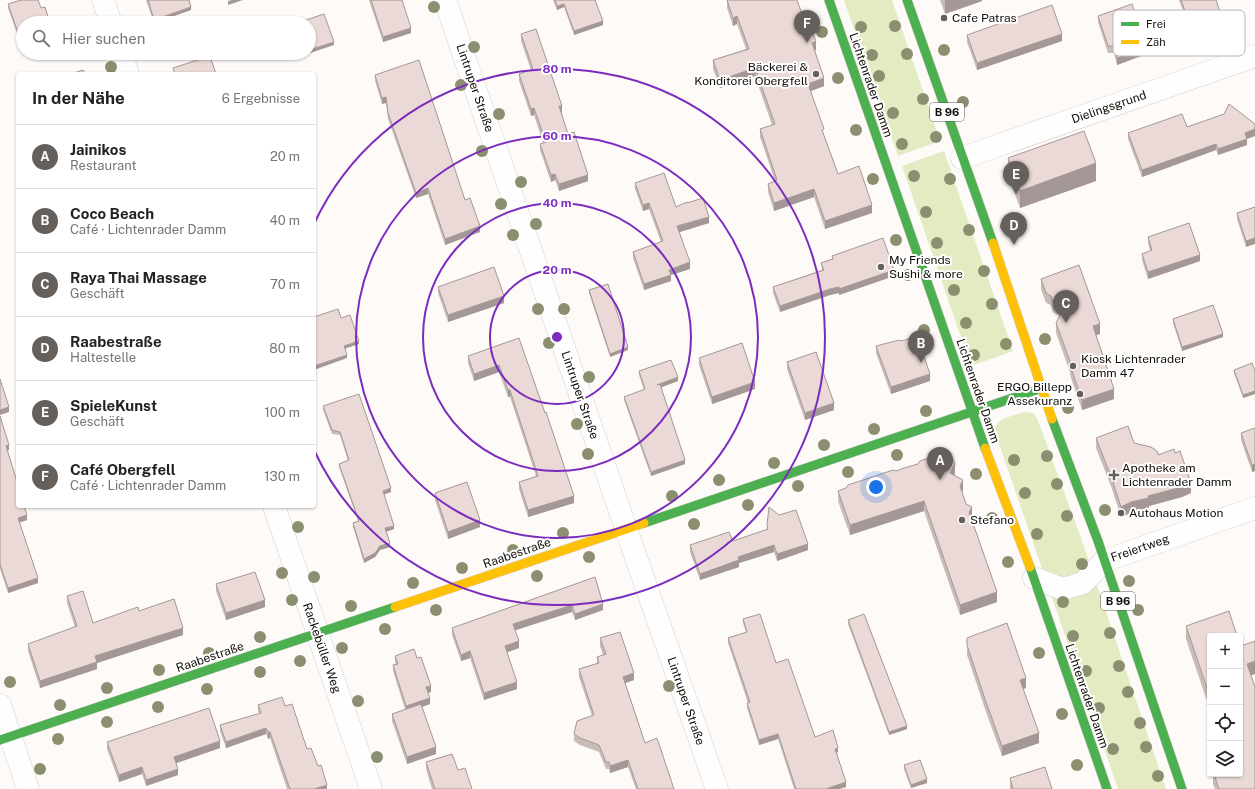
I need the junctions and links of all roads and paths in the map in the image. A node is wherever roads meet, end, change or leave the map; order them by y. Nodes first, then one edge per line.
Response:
1 (103, 0) edge
2 (445, 0) edge
3 (829, 0) edge
4 (907, 0) edge
5 (109, 16) edge
6 (1255, 56) edge
7 (123, 60) edge
8 (127, 72) edge
9 (962, 158) junction
10 (1042, 388) junction
11 (972, 412) junction
12 (275, 508) edge
13 (1255, 508) edge
14 (626, 529) junction
15 (1104, 561) junction
16 (1034, 578) junction
17 (317, 633) junction
18 (0, 704) edge
19 (5, 739) edge
20 (28, 789) edge
21 (371, 789) edge
22 (717, 789) edge
23 (1107, 789) edge
24 (1182, 789) edge

1 - 5 street
2 - 14 street, Lintruper Straße
3 - 11 main road, Lichtenrader Damm
4 - 9 main road, B 96
6 - 9 street, Dielingsgrund
7 - 8 street
9 - 10 main road, B 96
10 - 11 main road, Raabestraße
10 - 15 main road, B 96
11 - 14 main road, Raabestraße
11 - 16 main road, Lichtenrader Damm
12 - 17 street, Rackebüller Weg
13 - 15 street, Freiertweg
14 - 17 main road, Raabestraße
14 - 22 street, Lintruper Straße
15 - 16 street, Freiertweg
15 - 24 main road, B 96
16 - 23 main road, Lichtenrader Damm
17 - 19 main road, Raabestraße
17 - 21 street, Rackebüller Weg
18 - 19 street
19 - 20 street

